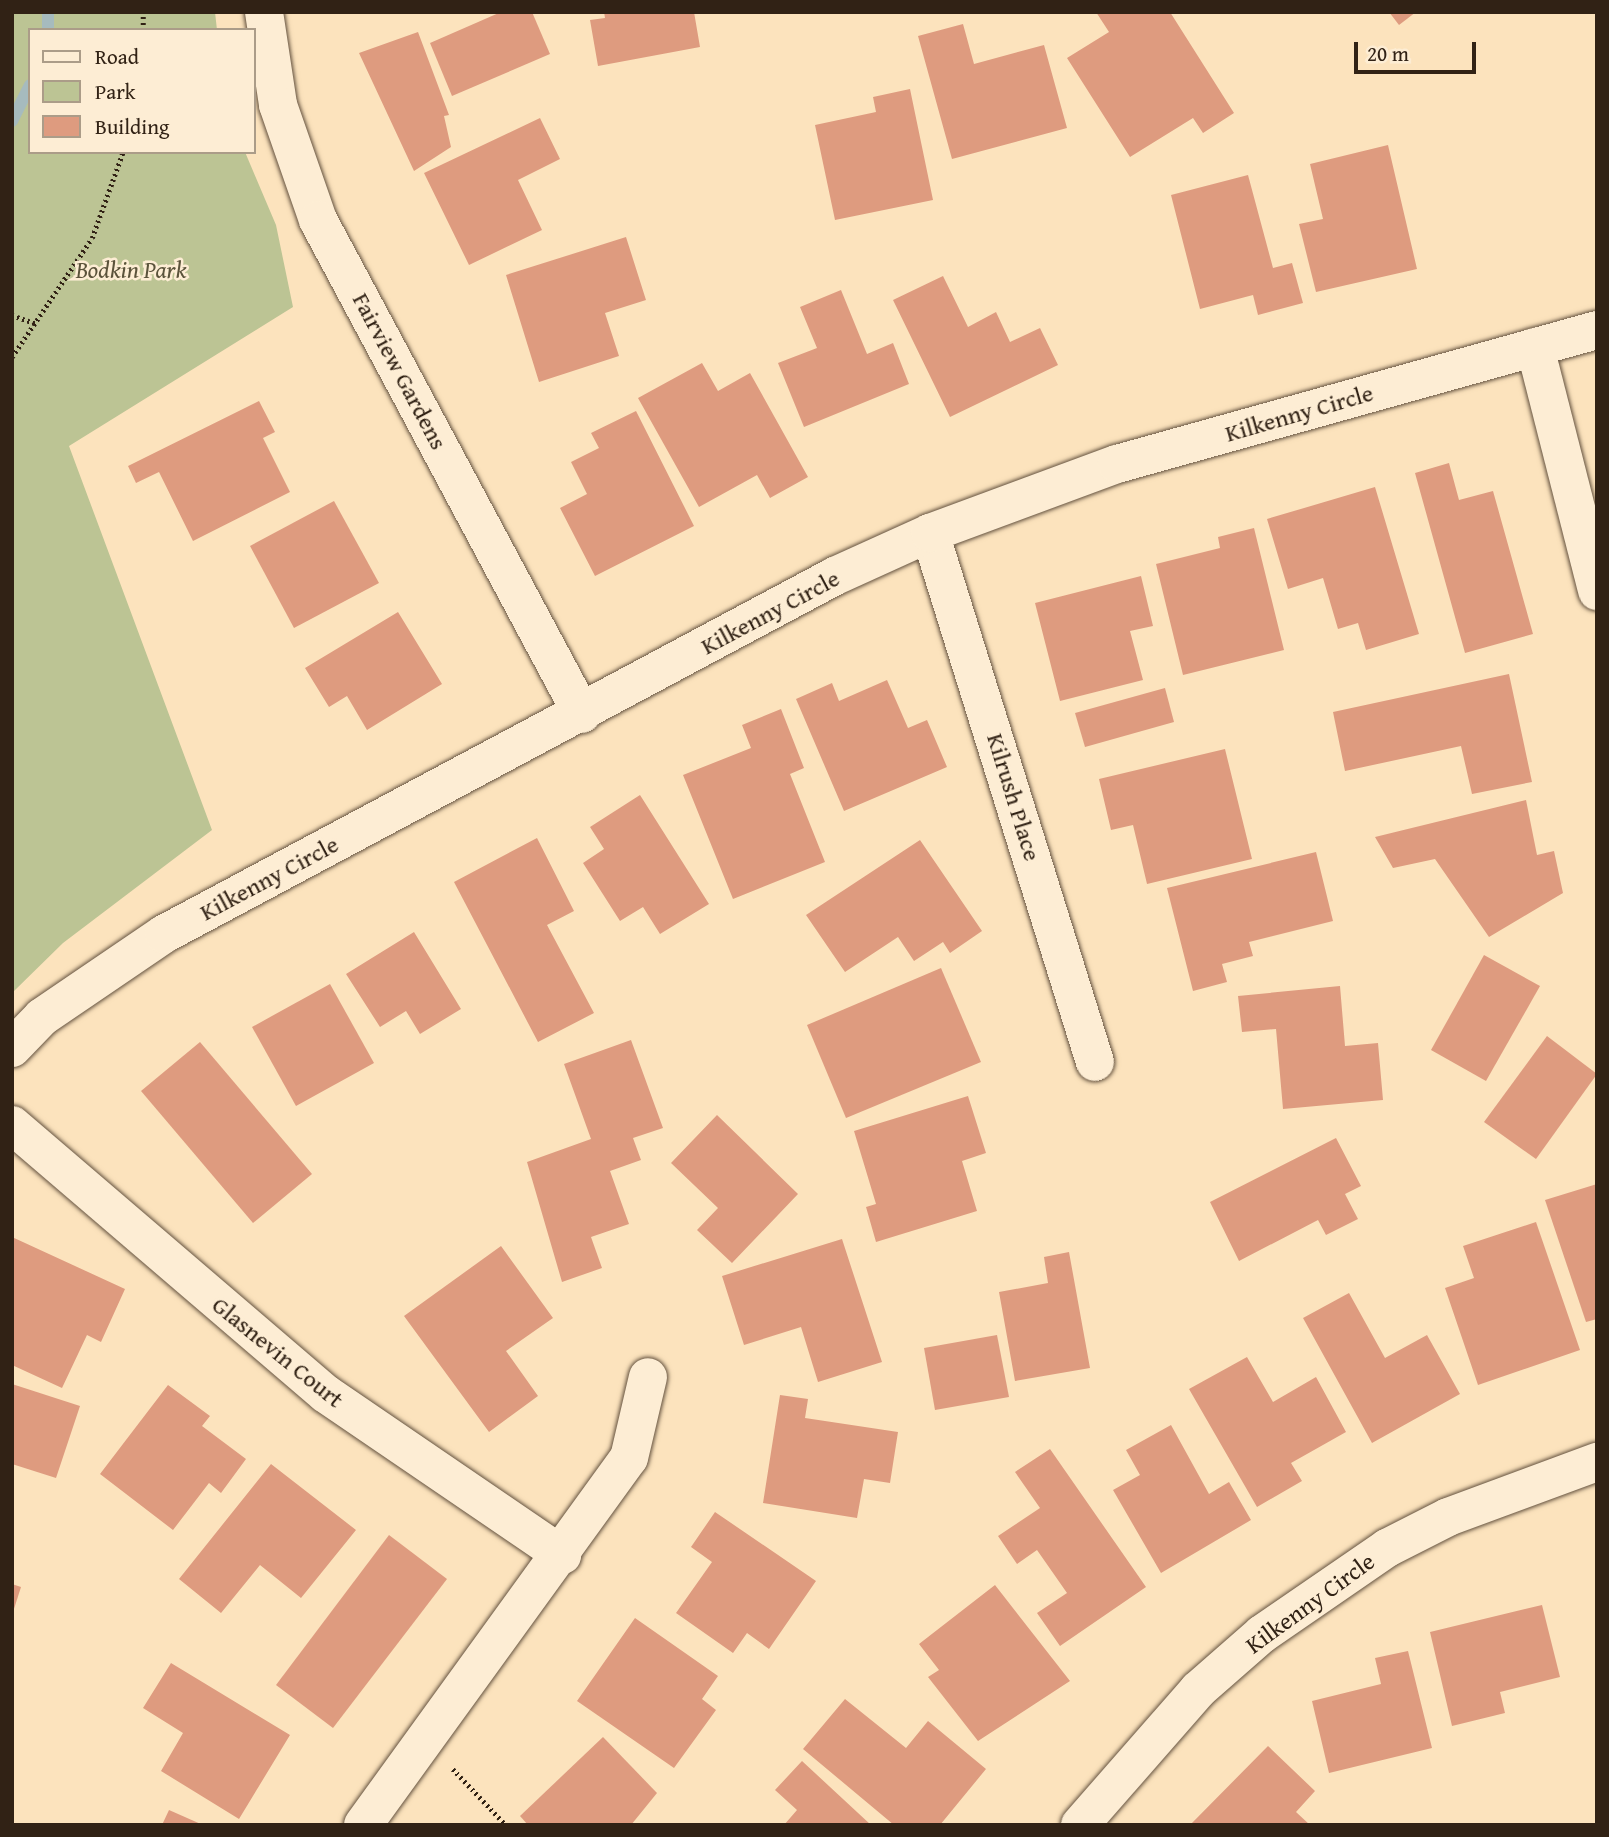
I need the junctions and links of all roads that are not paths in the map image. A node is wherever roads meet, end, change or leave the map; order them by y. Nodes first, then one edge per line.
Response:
1 (264, 12) edge
2 (1597, 330) edge
3 (1535, 347) junction
4 (930, 533) junction
5 (1597, 591) edge
6 (582, 714) junction
7 (12, 1048) edge
8 (1095, 1062) dead end
9 (12, 1125) edge
10 (648, 1377) dead end
11 (1597, 1462) edge
12 (562, 1555) junction
13 (363, 1825) edge
14 (1080, 1825) edge

1 - 6 street, Fairview Gardens
2 - 3 street, Kilkenny Circle
3 - 4 street, Kilkenny Circle
3 - 5 street
4 - 6 street, Kilkenny Circle
4 - 8 street, Kilrush Place
6 - 7 street, Kilkenny Circle
9 - 12 street, Glasnevin Court
10 - 12 street
11 - 14 street, Kilkenny Circle
12 - 13 street

